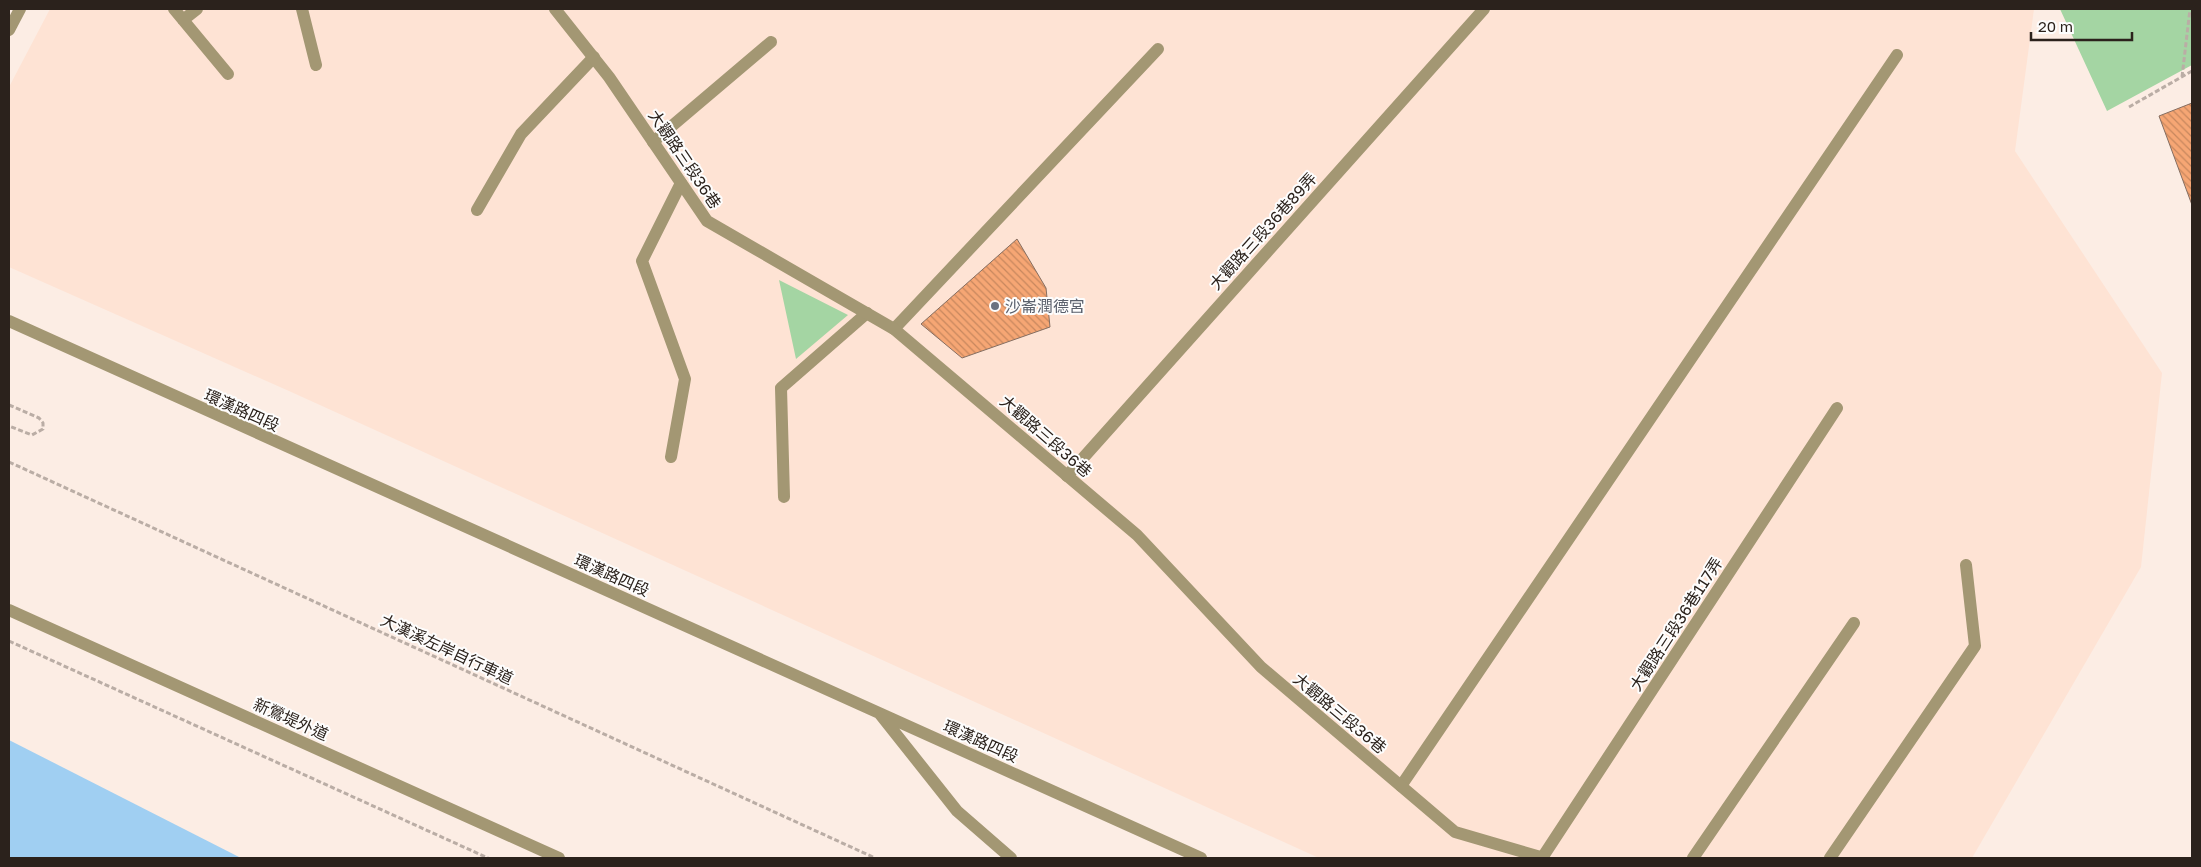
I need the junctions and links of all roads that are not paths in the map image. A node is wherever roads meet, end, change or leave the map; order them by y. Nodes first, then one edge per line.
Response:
1 (20, 9) edge
2 (174, 9) edge
3 (197, 9) edge
4 (302, 9) edge
5 (555, 9) edge
6 (1484, 9) edge
7 (183, 20) junction
8 (9, 23) edge
9 (9, 30) edge
10 (770, 42) dead end
11 (1158, 50) dead end
12 (1898, 55) dead end
13 (594, 57) junction
14 (316, 65) dead end
15 (228, 74) dead end
16 (653, 142) junction
17 (681, 183) junction
18 (477, 210) dead end
19 (867, 313) junction
20 (9, 322) edge
21 (894, 329) junction
22 (1837, 408) dead end
23 (671, 457) dead end
24 (1067, 476) junction
25 (784, 497) dead end
26 (1966, 565) dead end
27 (9, 610) edge
28 (1854, 623) dead end
29 (878, 712) junction
30 (1401, 786) junction
31 (560, 858) edge
32 (1011, 858) edge
33 (1201, 858) edge
34 (1543, 858) edge
35 (1693, 858) edge
36 (1830, 858) edge

1 - 8 street
1 - 9 street
2 - 7 street
3 - 7 street
4 - 14 street
5 - 13 street, 大觀路三段36巷
6 - 24 street, 大觀路三段36巷89弄
7 - 15 street
10 - 16 street
11 - 21 street
12 - 30 street
13 - 16 street, 大觀路三段36巷
13 - 18 street
16 - 17 street, 大觀路三段36巷
17 - 19 street, 大觀路三段36巷
17 - 23 street
19 - 21 street, 大觀路三段36巷
19 - 25 street
20 - 29 street, 環漢路四段
21 - 24 street, 大觀路三段36巷
22 - 34 street, 大觀路三段36巷117弄
24 - 30 street, 大觀路三段36巷
26 - 36 street
27 - 31 street, 新鶯堤外道
28 - 35 street
29 - 32 street
29 - 33 street, 環漢路四段
30 - 34 street, 大觀路三段36巷

